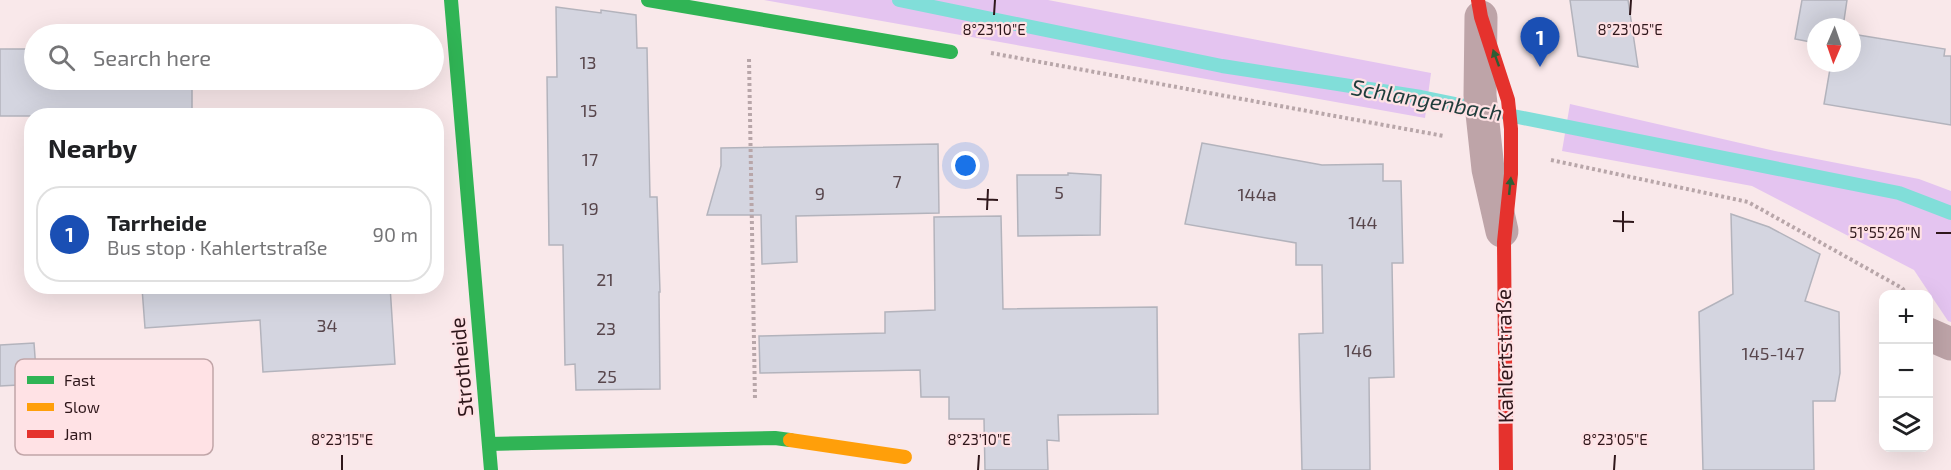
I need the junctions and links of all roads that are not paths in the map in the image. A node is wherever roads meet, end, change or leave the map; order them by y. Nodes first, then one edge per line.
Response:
1 (451, 0) edge
2 (648, 0) edge
3 (1479, 9) edge
4 (951, 52) road end
5 (1504, 242) joint
6 (1933, 336) edge
7 (1951, 344) edge
8 (489, 444) junction
9 (905, 458) dead end
10 (491, 470) edge
11 (1506, 470) edge

1 - 8 street, Strotheide
2 - 4 street
3 - 5 street, Kahlertstraße
5 - 11 street, Kahlertstraße
6 - 7 street
8 - 9 street, Strotheide
8 - 10 street, Strotheide

